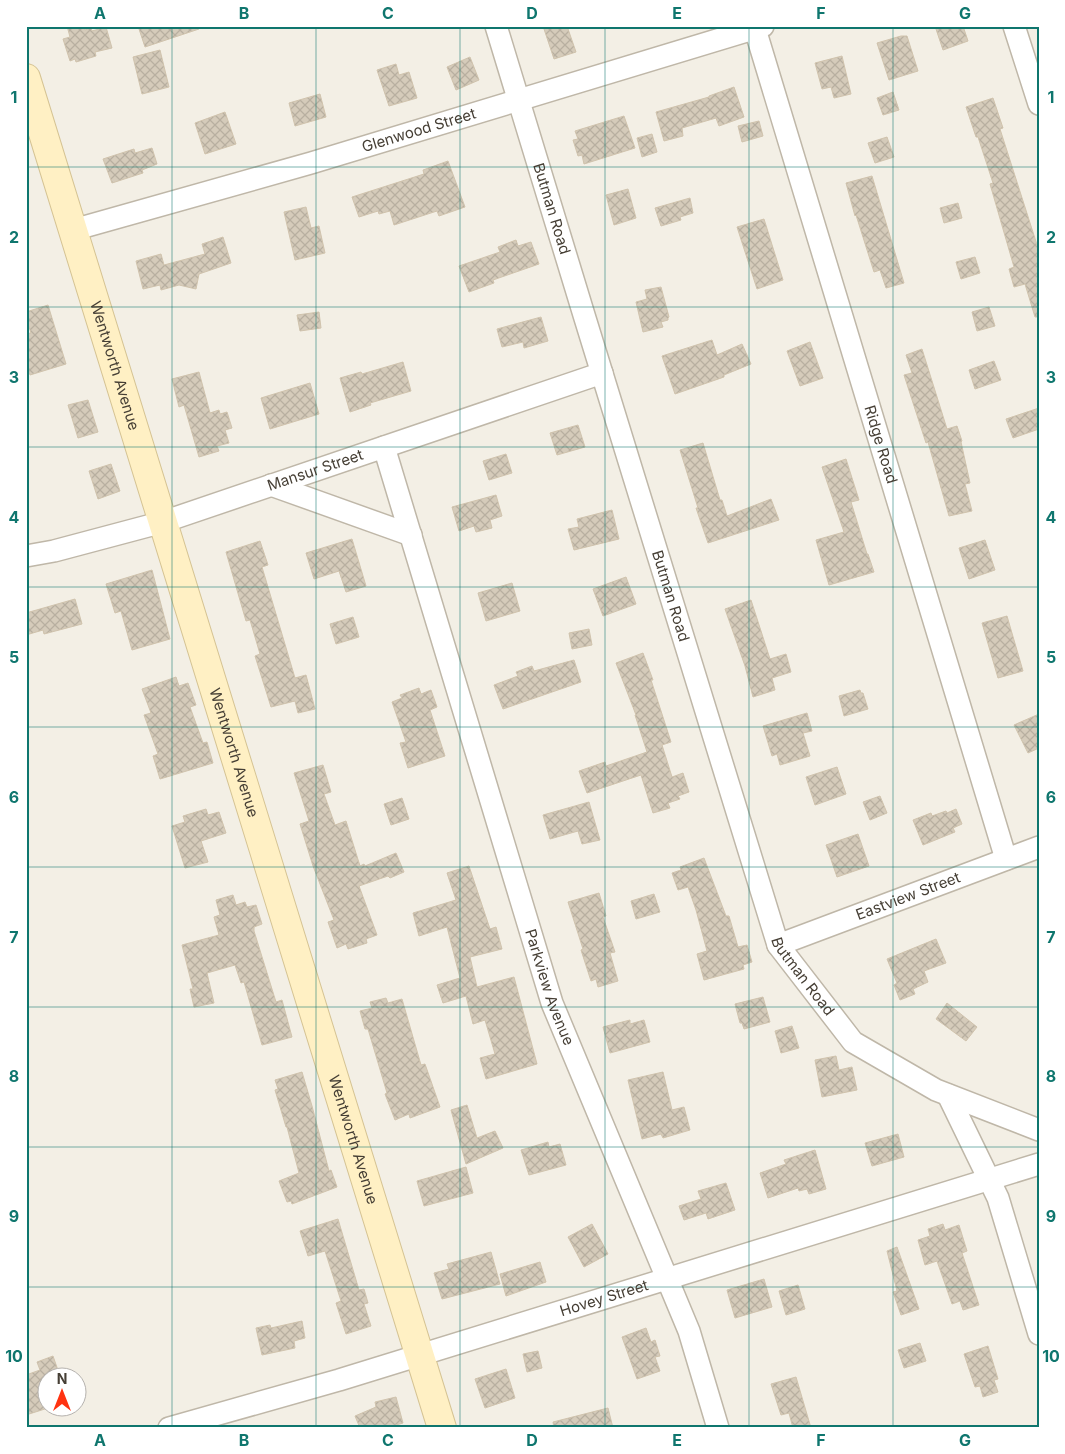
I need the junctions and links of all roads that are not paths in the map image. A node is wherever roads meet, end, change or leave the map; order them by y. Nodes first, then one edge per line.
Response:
1 (496, 26) edge
2 (1014, 26) edge
3 (759, 27) edge
4 (26, 78) edge
5 (518, 100) junction
6 (1039, 104) edge
7 (73, 230) junction
8 (602, 373) junction
9 (384, 447) junction
10 (271, 485) junction
11 (163, 522) junction
12 (411, 535) junction
13 (26, 556) edge
14 (1039, 847) edge
15 (1006, 859) junction
16 (778, 945) junction
17 (948, 1095) junction
18 (1039, 1130) edge
19 (1039, 1164) edge
20 (988, 1180) junction
21 (667, 1278) junction
22 (1039, 1334) edge
23 (420, 1355) junction
24 (168, 1428) edge
25 (442, 1428) edge
26 (718, 1428) edge

1 - 5 street, Butman Road
2 - 6 street
3 - 5 street, Glenwood Street
3 - 15 street, Ridge Road
4 - 7 street, Wentworth Avenue
5 - 7 street, Glenwood Street
5 - 8 street, Butman Road
7 - 11 street, Wentworth Avenue
8 - 9 street, Mansur Street
8 - 16 street, Butman Road
9 - 10 street, Mansur Street
9 - 12 street, Parkview Avenue
10 - 11 street, Mansur Street
10 - 12 street
11 - 13 street, Mansur Street
11 - 23 street, Wentworth Avenue
12 - 21 street, Parkview Avenue
14 - 15 street, Eastview Street
15 - 16 street, Eastview Street
16 - 17 street, Butman Road
17 - 18 street, Butman Road
17 - 20 street
19 - 20 street, Hovey Street
20 - 21 street, Hovey Street
20 - 22 street
21 - 23 street, Hovey Street
21 - 26 street, Parkview Avenue
23 - 24 street, Hovey Street
23 - 25 street, Wentworth Avenue

